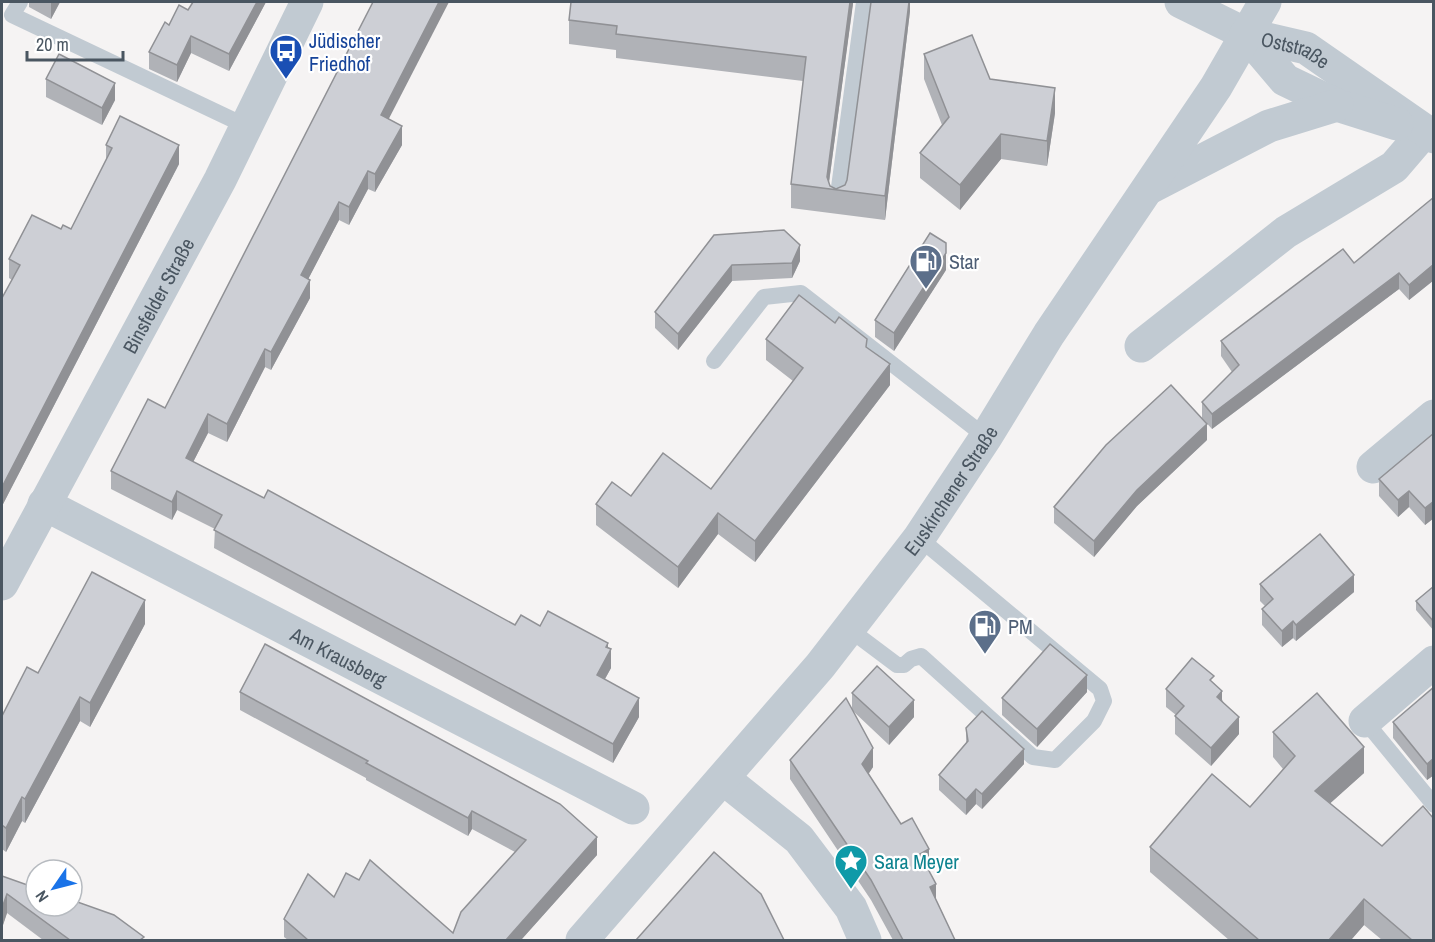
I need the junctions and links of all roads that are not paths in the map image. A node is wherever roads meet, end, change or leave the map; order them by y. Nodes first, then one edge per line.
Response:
1 (20, 2) edge
2 (307, 2) edge
3 (864, 2) edge
4 (1181, 2) edge
5 (1265, 2) edge
6 (1246, 33) junction
7 (1337, 105) junction
8 (246, 126) junction
9 (1429, 135) edge
10 (1147, 189) junction
11 (837, 202) edge
12 (1141, 346) dead end
13 (714, 361) dead end
14 (1434, 416) edge
15 (986, 437) junction
16 (1373, 467) dead end
17 (44, 504) junction
18 (919, 538) junction
19 (6, 562) edge
20 (849, 629) junction
21 (1434, 662) edge
22 (1365, 721) joint
23 (724, 779) junction
24 (1434, 805) edge
25 (633, 808) dead end
26 (582, 940) edge
27 (865, 940) edge

1 - 8 lane
2 - 8 street, Binsfelder Straße
3 - 11 lane
4 - 6 street
5 - 6 street, Euskirchener Straße
6 - 7 street, Oststraße
6 - 9 street, Oststraße
6 - 10 street, Euskirchener Straße
7 - 9 street, Oststraße
7 - 10 street
8 - 17 street, Binsfelder Straße
9 - 12 street
10 - 15 street, Euskirchener Straße
13 - 15 lane
14 - 16 street
15 - 18 street, Euskirchener Straße
17 - 19 street, Binsfelder Straße
17 - 25 street, Am Krausberg
18 - 20 street, Euskirchener Straße
18 - 20 lane
20 - 23 street, Euskirchener Straße
21 - 22 street
22 - 24 lane
23 - 26 street, Euskirchener Straße
23 - 27 street

